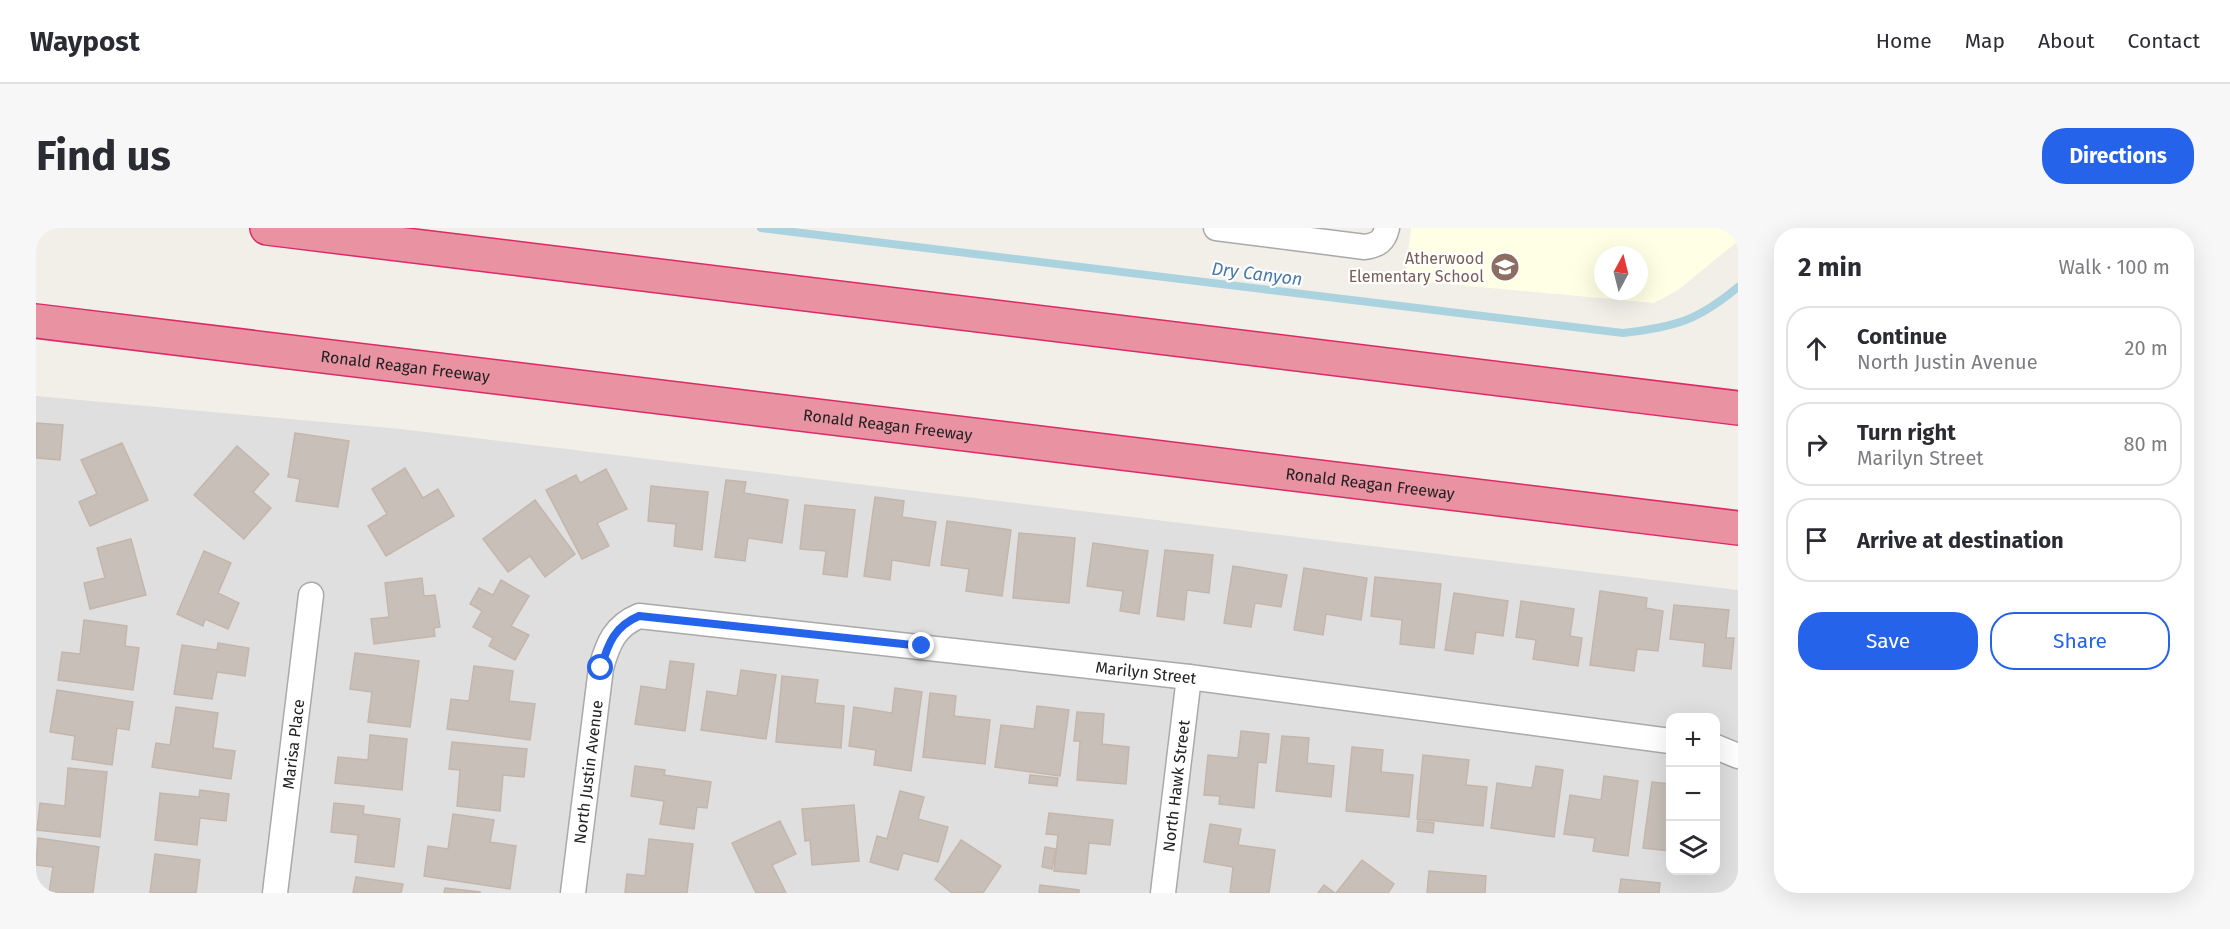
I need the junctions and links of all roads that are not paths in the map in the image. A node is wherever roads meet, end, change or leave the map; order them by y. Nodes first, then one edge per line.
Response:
1 (267, 228) edge
2 (1216, 228) edge
3 (1387, 228) edge
4 (36, 321) edge
5 (1738, 408) edge
6 (1738, 528) edge
7 (311, 595) dead end
8 (623, 622) joint
9 (1189, 677) junction
10 (1666, 740) edge
11 (1720, 749) edge
12 (1738, 756) edge
13 (275, 893) edge
14 (573, 893) edge
15 (1163, 893) edge

1 - 5 highway
2 - 3 street
4 - 6 highway, Ronald Reagan Freeway
7 - 13 street, Marisa Place
8 - 9 street, Marilyn Street
8 - 14 street, North Justin Avenue
9 - 10 street, Marilyn Street
9 - 15 street, North Hawk Street
11 - 12 street

